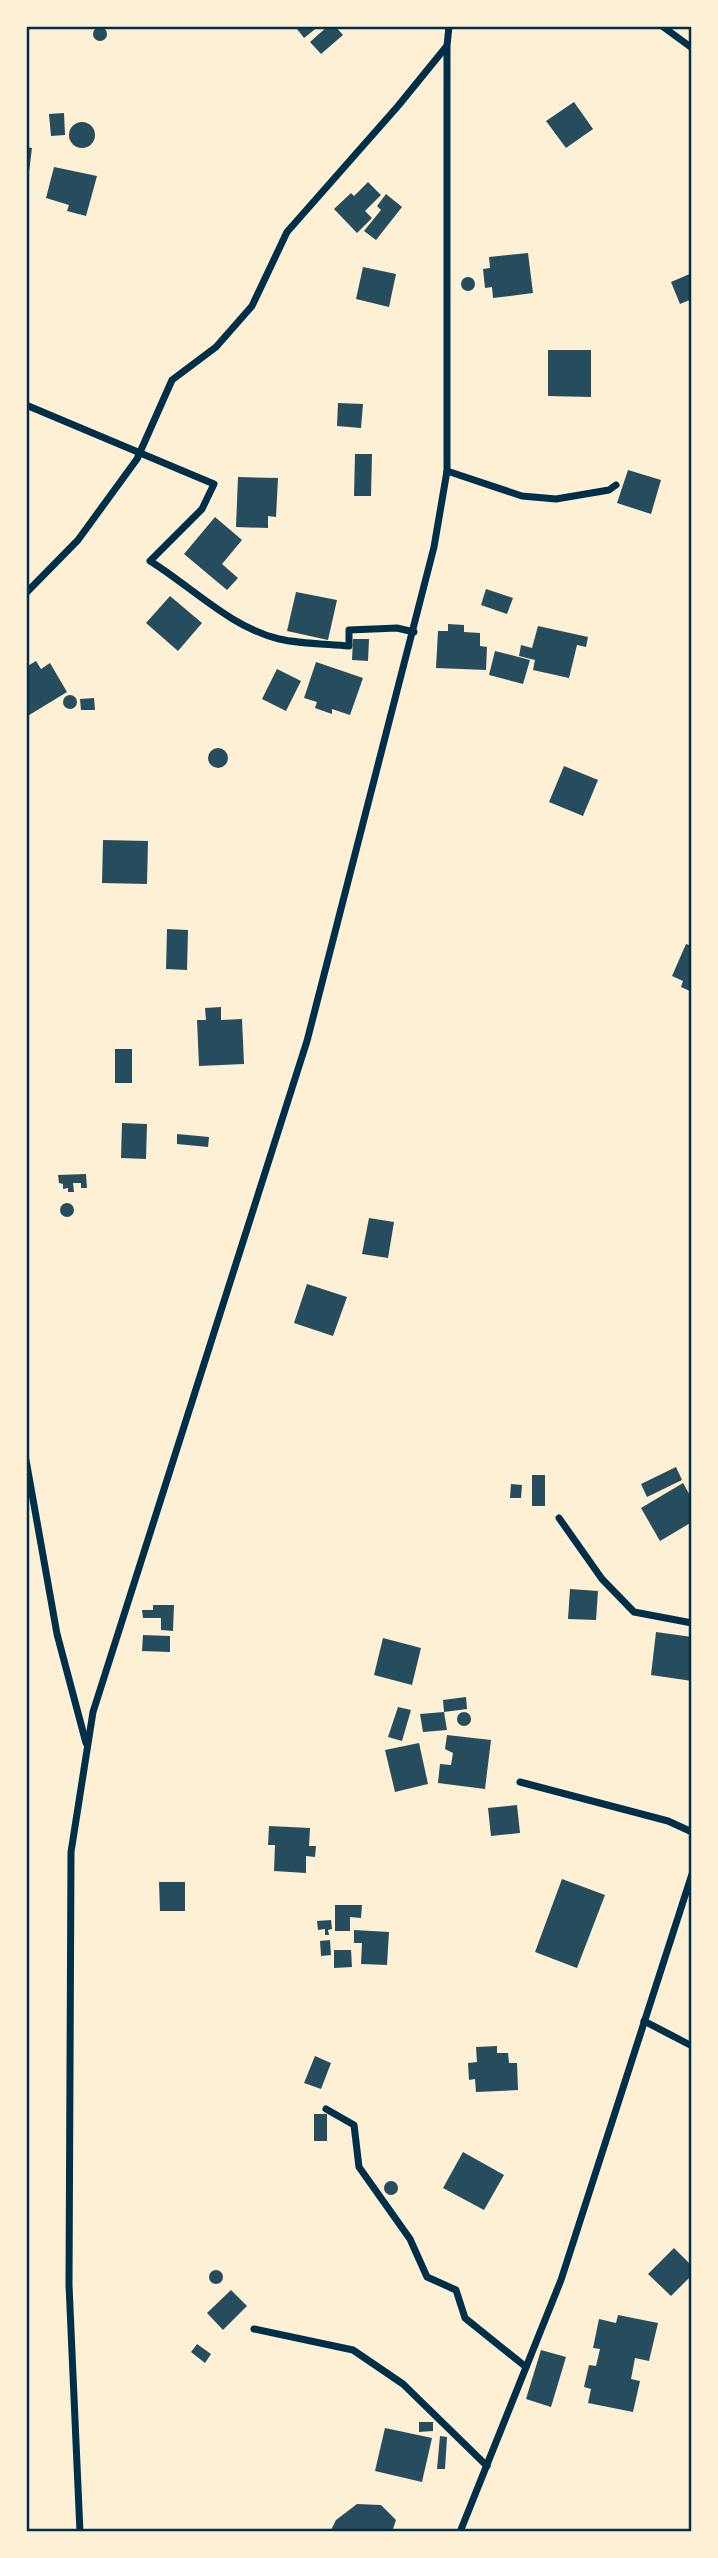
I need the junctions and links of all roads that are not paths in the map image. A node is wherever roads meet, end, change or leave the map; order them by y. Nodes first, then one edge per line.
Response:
1 (449, 26) edge
2 (662, 26) edge
3 (447, 46) junction
4 (692, 48) edge
5 (26, 405) edge
6 (140, 453) junction
7 (447, 471) junction
8 (615, 485) dead end
9 (26, 593) edge
10 (414, 632) junction
11 (26, 1460) edge
12 (559, 1518) dead end
13 (692, 1623) edge
14 (88, 1748) junction
15 (520, 1782) dead end
16 (692, 1832) edge
17 (692, 1874) edge
18 (689, 1892) edge
19 (643, 2021) junction
20 (692, 2046) edge
21 (326, 2109) dead end
22 (254, 2329) dead end
23 (526, 2367) junction
24 (487, 2466) junction
25 (80, 2532) edge
26 (460, 2532) edge

1 - 3 street
2 - 4 street
3 - 6 street
3 - 7 street
5 - 6 street
6 - 9 street
6 - 10 street
7 - 8 street
7 - 10 street
10 - 14 street
11 - 14 street
12 - 13 street
14 - 25 street
15 - 16 street
17 - 18 street
18 - 19 street
19 - 20 street
19 - 23 street
21 - 23 street
22 - 24 street
23 - 24 street
24 - 26 street

